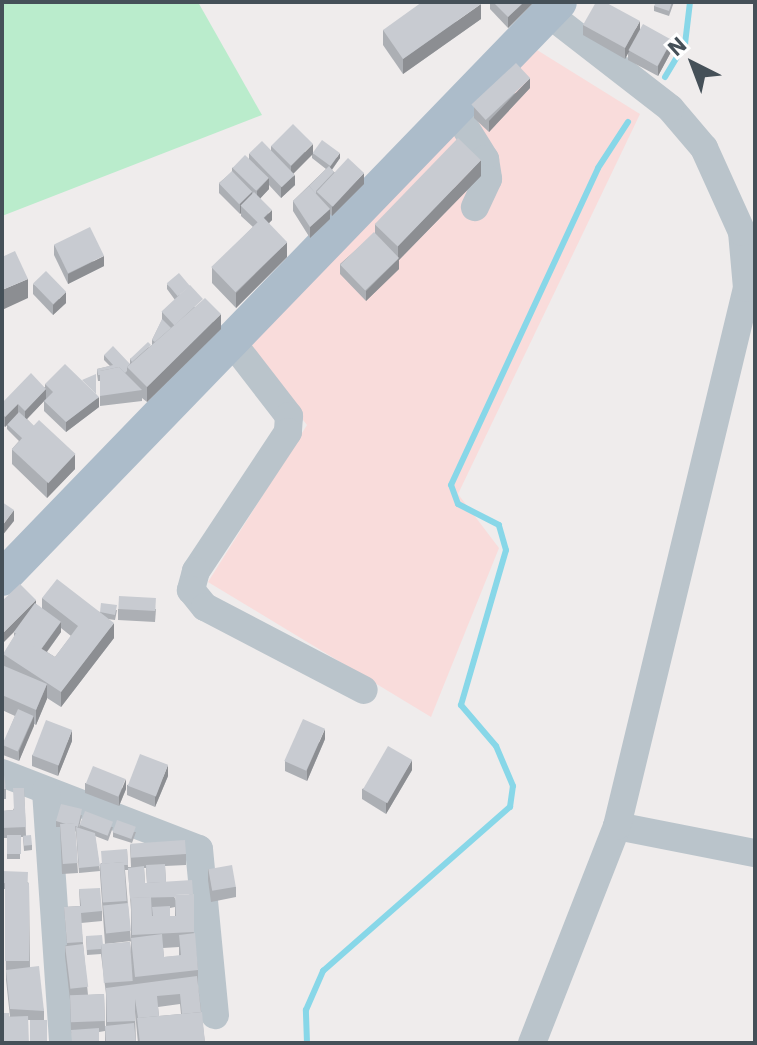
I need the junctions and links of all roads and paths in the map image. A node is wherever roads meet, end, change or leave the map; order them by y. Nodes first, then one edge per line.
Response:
1 (554, 8) edge
2 (455, 111) junction
3 (475, 207) dead end
4 (231, 341) junction
5 (2, 578) edge
6 (364, 690) dead end
7 (2, 773) edge
8 (46, 791) junction
9 (617, 826) junction
10 (755, 853) edge
11 (30, 974) edge
12 (58, 974) junction
13 (215, 1015) dead end
14 (63, 1043) edge
15 (532, 1043) edge

1 - 2 main road
1 - 9 street
2 - 3 street
2 - 4 main road
4 - 5 main road
4 - 6 street
7 - 8 street
8 - 12 street
8 - 13 street
9 - 10 street
9 - 15 street
11 - 12 street
12 - 14 street

